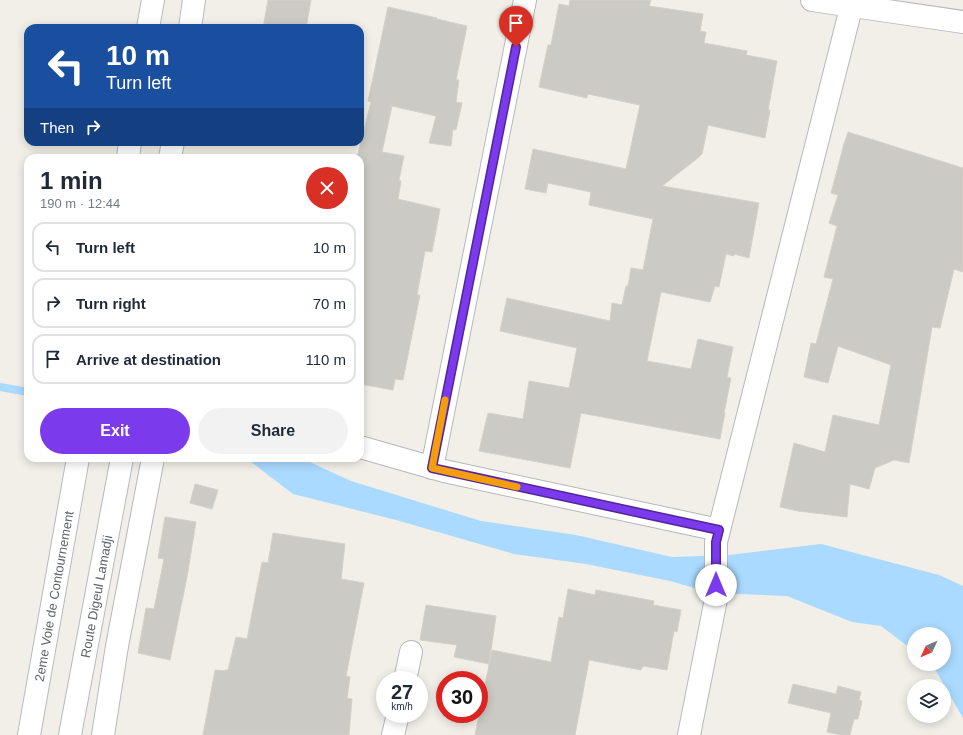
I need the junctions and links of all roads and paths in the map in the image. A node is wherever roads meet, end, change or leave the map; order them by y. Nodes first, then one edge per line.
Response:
1 (153, 0) edge
2 (194, 0) edge
3 (526, 0) edge
4 (812, 0) edge
5 (853, 3) edge
6 (963, 22) edge
7 (149, 24) edge
8 (191, 24) edge
9 (364, 448) edge
10 (77, 462) edge
11 (121, 462) edge
12 (152, 462) edge
13 (432, 468) junction
14 (717, 536) junction
15 (410, 652) dead end
16 (407, 671) edge
17 (396, 723) edge
18 (29, 735) edge
19 (70, 735) edge
20 (103, 735) edge
21 (393, 735) edge
22 (689, 735) edge

1 - 7 street
2 - 8 street
3 - 13 street
4 - 5 street
5 - 6 street
5 - 14 street
9 - 13 street
10 - 18 street, 2eme Voie de Contournement
11 - 19 street, Route Digeul Lamadji
12 - 20 street
13 - 14 street
14 - 22 street
15 - 16 street
17 - 21 street

